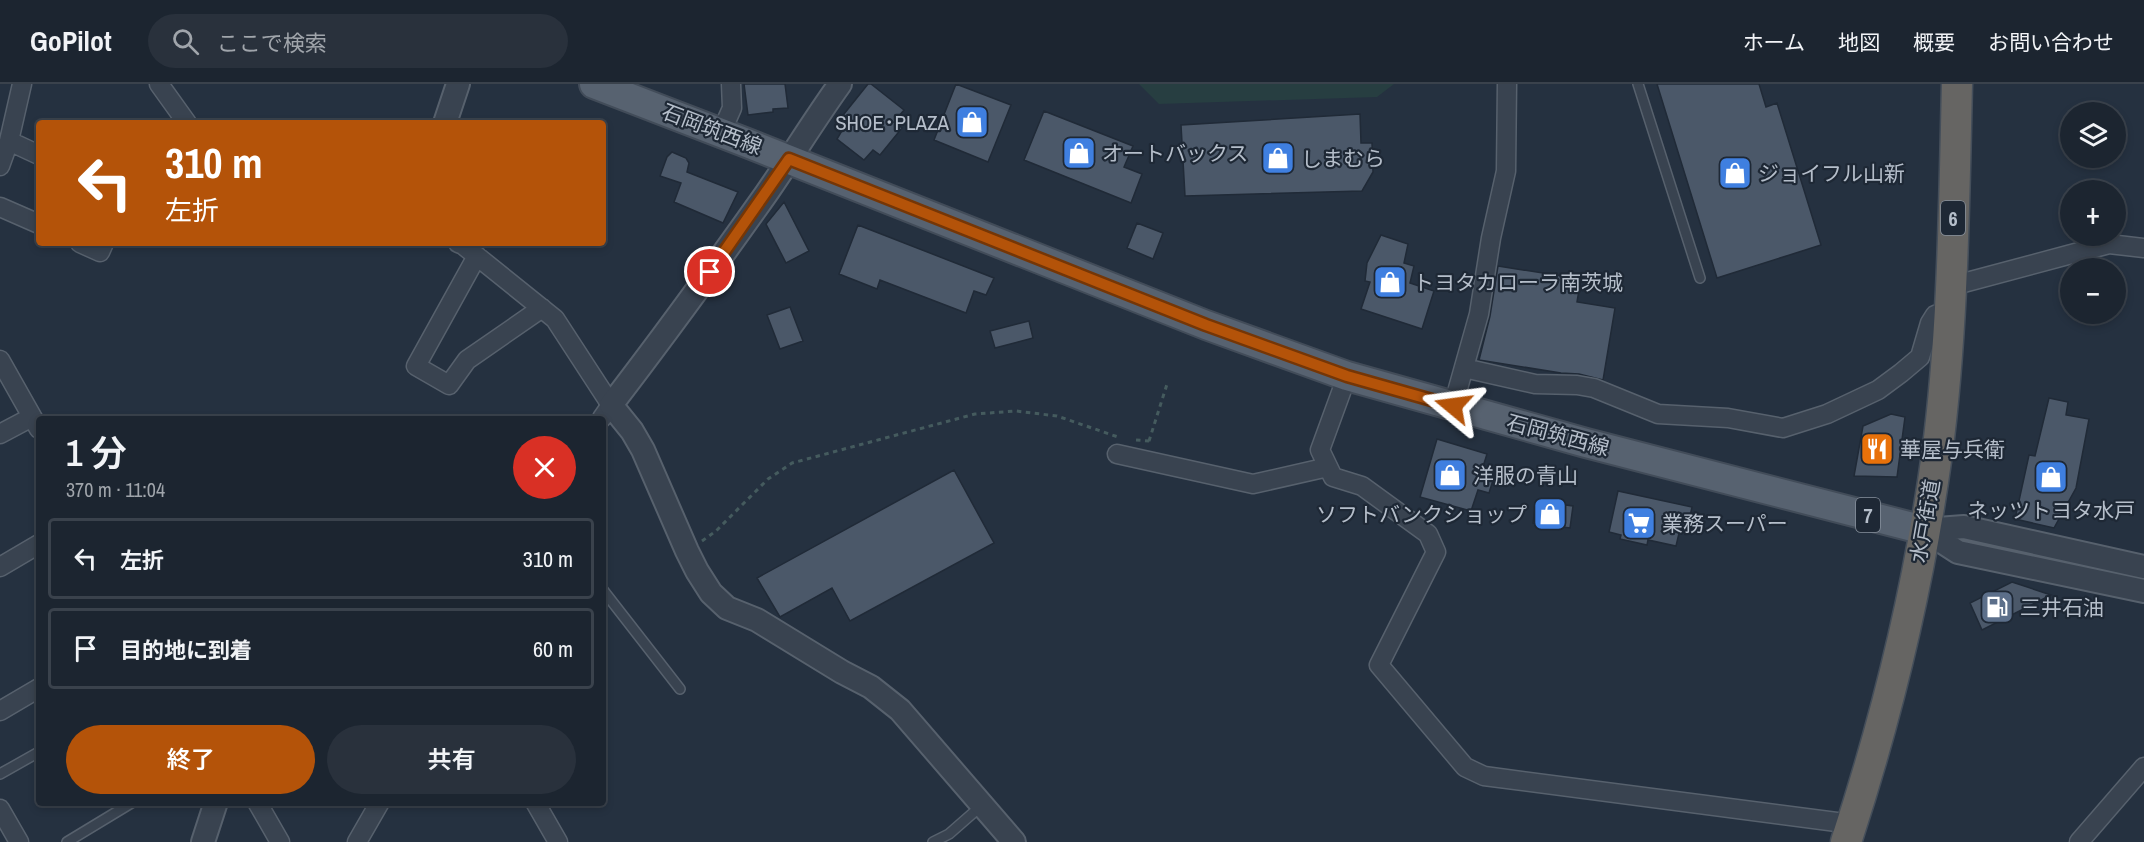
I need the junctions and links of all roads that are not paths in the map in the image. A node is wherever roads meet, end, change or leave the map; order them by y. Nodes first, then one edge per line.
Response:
1 (22, 84) edge
2 (159, 84) edge
3 (458, 84) edge
4 (594, 84) edge
5 (730, 84) edge
6 (840, 84) edge
7 (1507, 84) edge
8 (1638, 84) edge
9 (1957, 84) edge
10 (185, 120) edge
11 (447, 120) edge
12 (721, 132) junction
13 (9, 141) junction
14 (36, 153) edge
15 (789, 159) junction
16 (0, 166) edge
17 (0, 207) edge
18 (36, 224) edge
19 (87, 246) edge
20 (103, 246) edge
21 (462, 246) edge
22 (2144, 248) edge
23 (477, 256) junction
24 (1701, 278) dead end
25 (1951, 299) junction
26 (542, 308) junction
27 (0, 360) edge
28 (1464, 368) junction
29 (1347, 376) junction
30 (1453, 406) junction
31 (607, 412) edge
32 (35, 423) edge
33 (0, 434) edge
34 (1121, 446) road end
35 (1328, 467) junction
36 (1924, 530) junction
37 (36, 546) edge
38 (0, 567) edge
39 (2144, 567) edge
40 (2144, 591) edge
41 (606, 594) edge
42 (680, 689) dead end
43 (36, 690) edge
44 (0, 711) edge
45 (36, 754) edge
46 (2144, 767) edge
47 (0, 774) edge
48 (982, 805) junction
49 (126, 806) edge
50 (215, 806) edge
51 (259, 806) edge
52 (378, 806) edge
53 (536, 806) edge
54 (0, 809) edge
55 (1849, 833) edge
56 (19, 842) edge
57 (67, 842) edge
58 (203, 842) edge
59 (280, 842) edge
60 (357, 842) edge
61 (558, 842) edge
62 (933, 842) edge
63 (1014, 842) edge
64 (2079, 842) edge

1 - 13 street
2 - 10 street
3 - 11 street
4 - 12 main road, 石岡筑西線 / 7
5 - 12 street
6 - 15 street
7 - 28 street
8 - 24 lane
9 - 25 highway, 水戸街道 / 6
12 - 15 main road, 石岡筑西線 / 7
13 - 14 street
13 - 16 street
15 - 29 main road, 石岡筑西線 / 7
15 - 31 street
17 - 18 street
19 - 20 street
21 - 23 street
22 - 25 street
23 - 26 street
23 - 26 street
25 - 28 street
25 - 36 highway, 水戸街道 / 6
26 - 31 street
27 - 32 street
28 - 30 street
29 - 30 main road, 石岡筑西線 / 7
29 - 35 street
30 - 36 main road, 石岡筑西線 / 7
31 - 48 street
32 - 33 street
34 - 35 street
35 - 55 street
36 - 39 street
36 - 40 street
36 - 55 highway, 水戸街道 / 6
37 - 38 street
41 - 42 lane
43 - 44 street
45 - 47 lane
46 - 64 street
48 - 62 lane
48 - 63 street
49 - 57 lane
50 - 58 street
51 - 59 street
52 - 60 street
53 - 61 street
54 - 56 street

